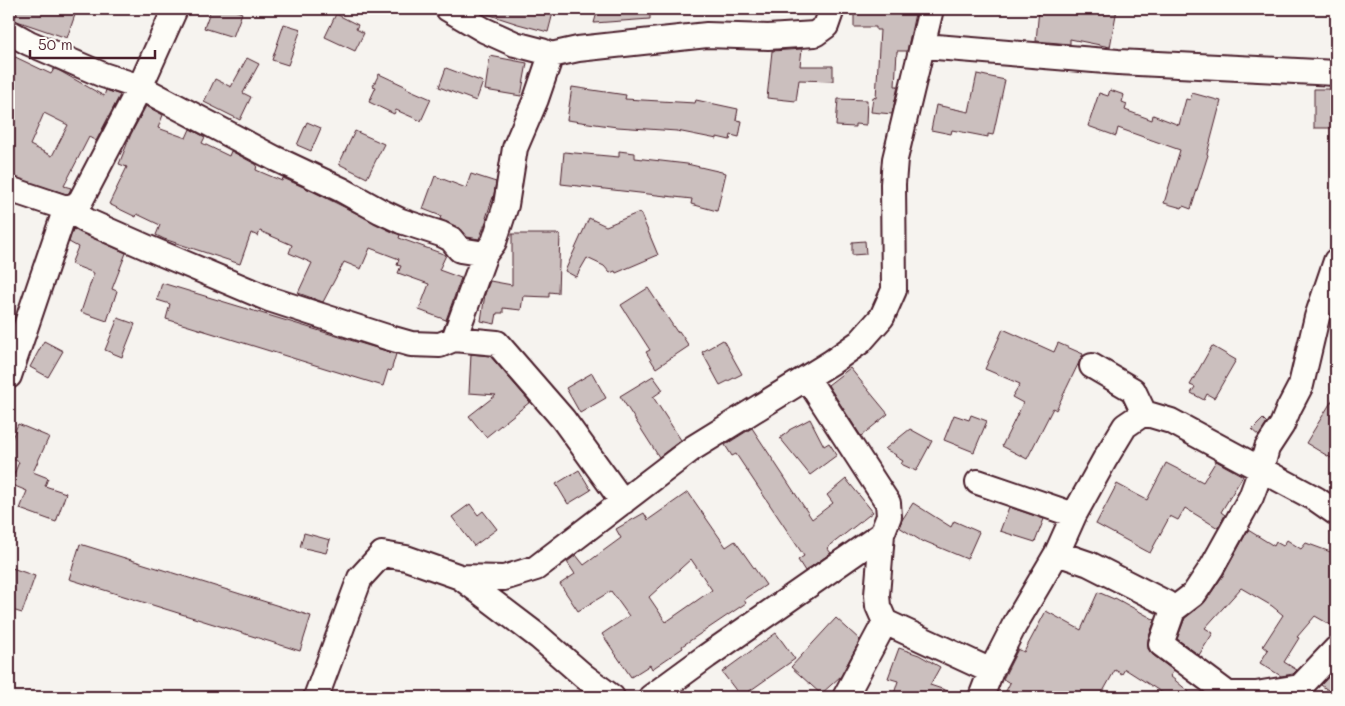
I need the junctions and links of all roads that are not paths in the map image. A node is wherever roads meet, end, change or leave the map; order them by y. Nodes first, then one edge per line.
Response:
1 (175, 9) edge
2 (448, 9) edge
3 (832, 9) edge
4 (931, 9) edge
5 (9, 32) edge
6 (924, 46) junction
7 (551, 55) junction
8 (1336, 73) edge
9 (140, 87) junction
10 (9, 189) edge
11 (78, 210) junction
12 (485, 254) junction
13 (1336, 261) edge
14 (454, 339) junction
15 (1092, 366) dead end
16 (9, 376) edge
17 (807, 378) junction
18 (1144, 413) junction
19 (1262, 470) junction
20 (978, 482) dead end
21 (623, 502) junction
22 (1336, 513) edge
23 (1074, 515) junction
24 (882, 534) junction
25 (1057, 553) junction
26 (460, 576) junction
27 (1173, 610) junction
28 (885, 622) junction
29 (1336, 649) edge
30 (992, 671) junction
31 (1227, 696) edge
32 (316, 697) edge
33 (612, 697) edge
34 (651, 697) edge
35 (845, 697) edge
36 (981, 697) edge

1 - 9 street
2 - 7 street
3 - 7 street
4 - 6 street
5 - 9 street
6 - 8 street
6 - 17 street
7 - 12 street
9 - 11 street
9 - 12 street
10 - 11 street
11 - 14 street
11 - 16 street
12 - 14 street
13 - 19 street
14 - 21 street
15 - 18 street
17 - 21 street
17 - 24 street
18 - 19 street
18 - 23 street
19 - 22 street
19 - 27 street
20 - 23 street
21 - 26 street
23 - 25 street
24 - 28 street
24 - 34 street
25 - 27 street
25 - 30 street
26 - 32 street
26 - 33 street
27 - 31 street
28 - 30 street
28 - 35 street
29 - 31 street
30 - 36 street

